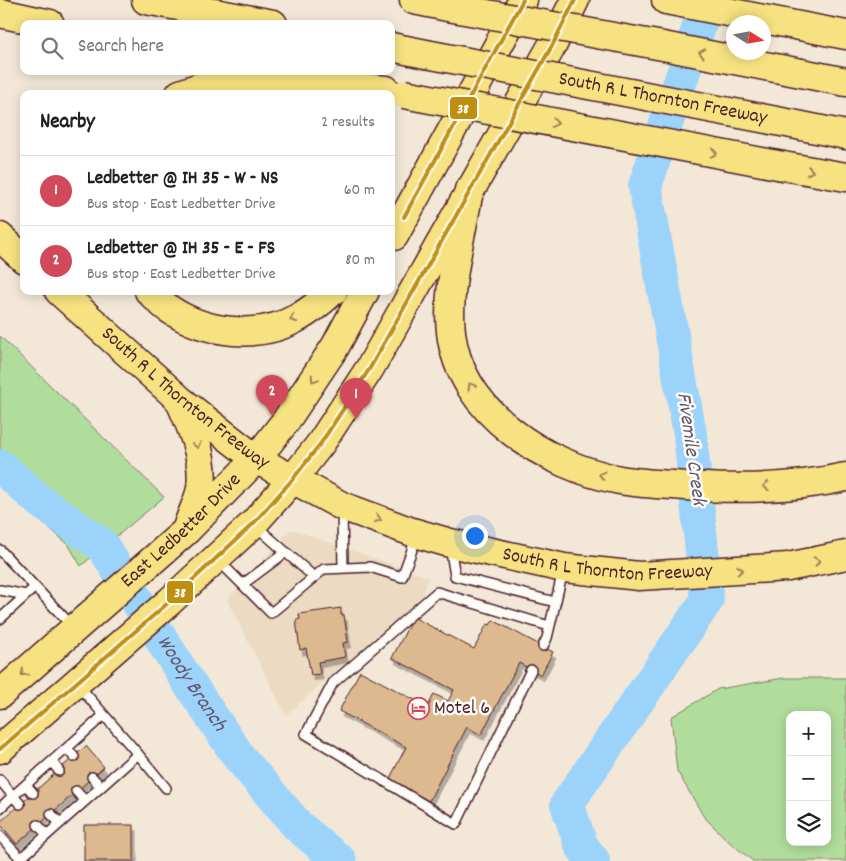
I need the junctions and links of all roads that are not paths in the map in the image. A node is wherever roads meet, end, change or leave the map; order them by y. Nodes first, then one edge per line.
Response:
1 (146, 0) edge
2 (414, 0) edge
3 (522, 0) edge
4 (575, 0) edge
5 (666, 0) edge
6 (0, 14) edge
7 (30, 20) edge
8 (252, 20) edge
9 (844, 34) edge
10 (395, 48) edge
11 (311, 75) edge
12 (846, 82) edge
13 (191, 90) edge
14 (377, 90) edge
15 (385, 90) edge
16 (395, 92) edge
17 (846, 134) edge
18 (843, 178) edge
19 (470, 190) junction
20 (398, 222) edge
21 (0, 237) edge
22 (20, 255) edge
23 (63, 295) edge
24 (153, 295) edge
25 (328, 295) edge
26 (363, 295) edge
27 (180, 400) junction
28 (256, 459) junction
29 (846, 477) edge
30 (292, 480) junction
31 (342, 506) junction
32 (254, 524) junction
33 (187, 530) junction
34 (418, 533) junction
35 (450, 543) junction
36 (0, 550) edge
37 (286, 552) junction
38 (846, 555) edge
39 (216, 558) junction
40 (342, 568) junction
41 (564, 568) junction
42 (314, 577) junction
43 (243, 584) junction
44 (35, 588) junction
45 (0, 590) edge
46 (26, 595) junction
47 (555, 602) junction
48 (0, 619) edge
49 (81, 624) junction
50 (549, 626) junction
51 (543, 646) dead end
52 (48, 652) junction
53 (531, 670) dead end
54 (76, 683) junction
55 (0, 694) edge
56 (104, 715) junction
57 (67, 748) junction
58 (0, 749) edge
59 (138, 754) junction
60 (74, 757) dead end
61 (52, 762) junction
62 (59, 771) dead end
63 (92, 778) dead end
64 (0, 780) edge
65 (26, 785) junction
66 (101, 787) junction
67 (166, 788) dead end
68 (76, 792) dead end
69 (33, 793) dead end
70 (13, 796) junction
71 (85, 801) junction
72 (20, 804) dead end
73 (0, 808) edge
74 (51, 814) dead end
75 (60, 823) junction
76 (38, 825) dead end
77 (47, 835) junction
78 (0, 836) edge
79 (22, 860) edge

1 - 8 main road
12 -> 2 main road, bridge
3 - 20 main road
4 - 19 main road, East Ledbetter Drive
5 - 9 main road
6 - 7 main road
10 - 17 main road, South R L Thornton Freeway, bridge
11 - 15 main road
13 - 14 main road
16 -> 18 main road, bridge
29 -> 19 main road
19 - 30 main road, East Ledbetter Drive
21 - 22 main road
23 - 27 main road, South R L Thornton Freeway
25 -> 24 main road
26 -> 28 main road, East Ledbetter Drive
27 - 28 main road, South R L Thornton Freeway
27 -> 33 main road
28 - 30 main road, South R L Thornton Freeway
28 - 33 main road, East Ledbetter Drive
30 - 31 main road, South R L Thornton Freeway
30 - 32 main road, East Ledbetter Drive
31 -> 34 main road, South R L Thornton Freeway
31 - 40 lane
32 - 37 lane
32 - 39 main road, East Ledbetter Drive
33 - 49 main road, East Ledbetter Drive
34 - 35 main road, South R L Thornton Freeway
34 - 40 lane
35 - 41 main road, South R L Thornton Freeway
35 - 47 lane
36 - 44 lane
37 - 42 lane
37 - 43 lane
41 -> 38 main road, South R L Thornton Freeway
39 - 43 lane
39 - 54 main road, East Ledbetter Drive
40 - 42 lane
41 - 47 lane
42 - 43 lane
44 - 46 lane
44 - 49 lane
45 - 46 lane
46 - 48 lane
47 - 50 lane
49 - 52 main road, East Ledbetter Drive
50 - 51 lane
50 - 53 lane
52 - 54 main road
52 -> 55 main road, East Ledbetter Drive
54 - 56 lane
54 - 58 main road, East Ledbetter Drive
56 - 57 lane
56 - 59 lane
57 - 60 lane
57 - 61 lane
59 - 66 lane
59 - 67 lane
61 - 62 lane
61 - 65 lane
63 - 66 lane
64 - 70 lane
65 - 69 lane
65 - 70 lane
66 - 71 lane
68 - 71 lane
70 - 72 lane
70 - 73 lane
71 - 75 lane
74 - 75 lane
75 - 77 lane
76 - 77 lane
77 - 79 lane
78 - 79 lane

